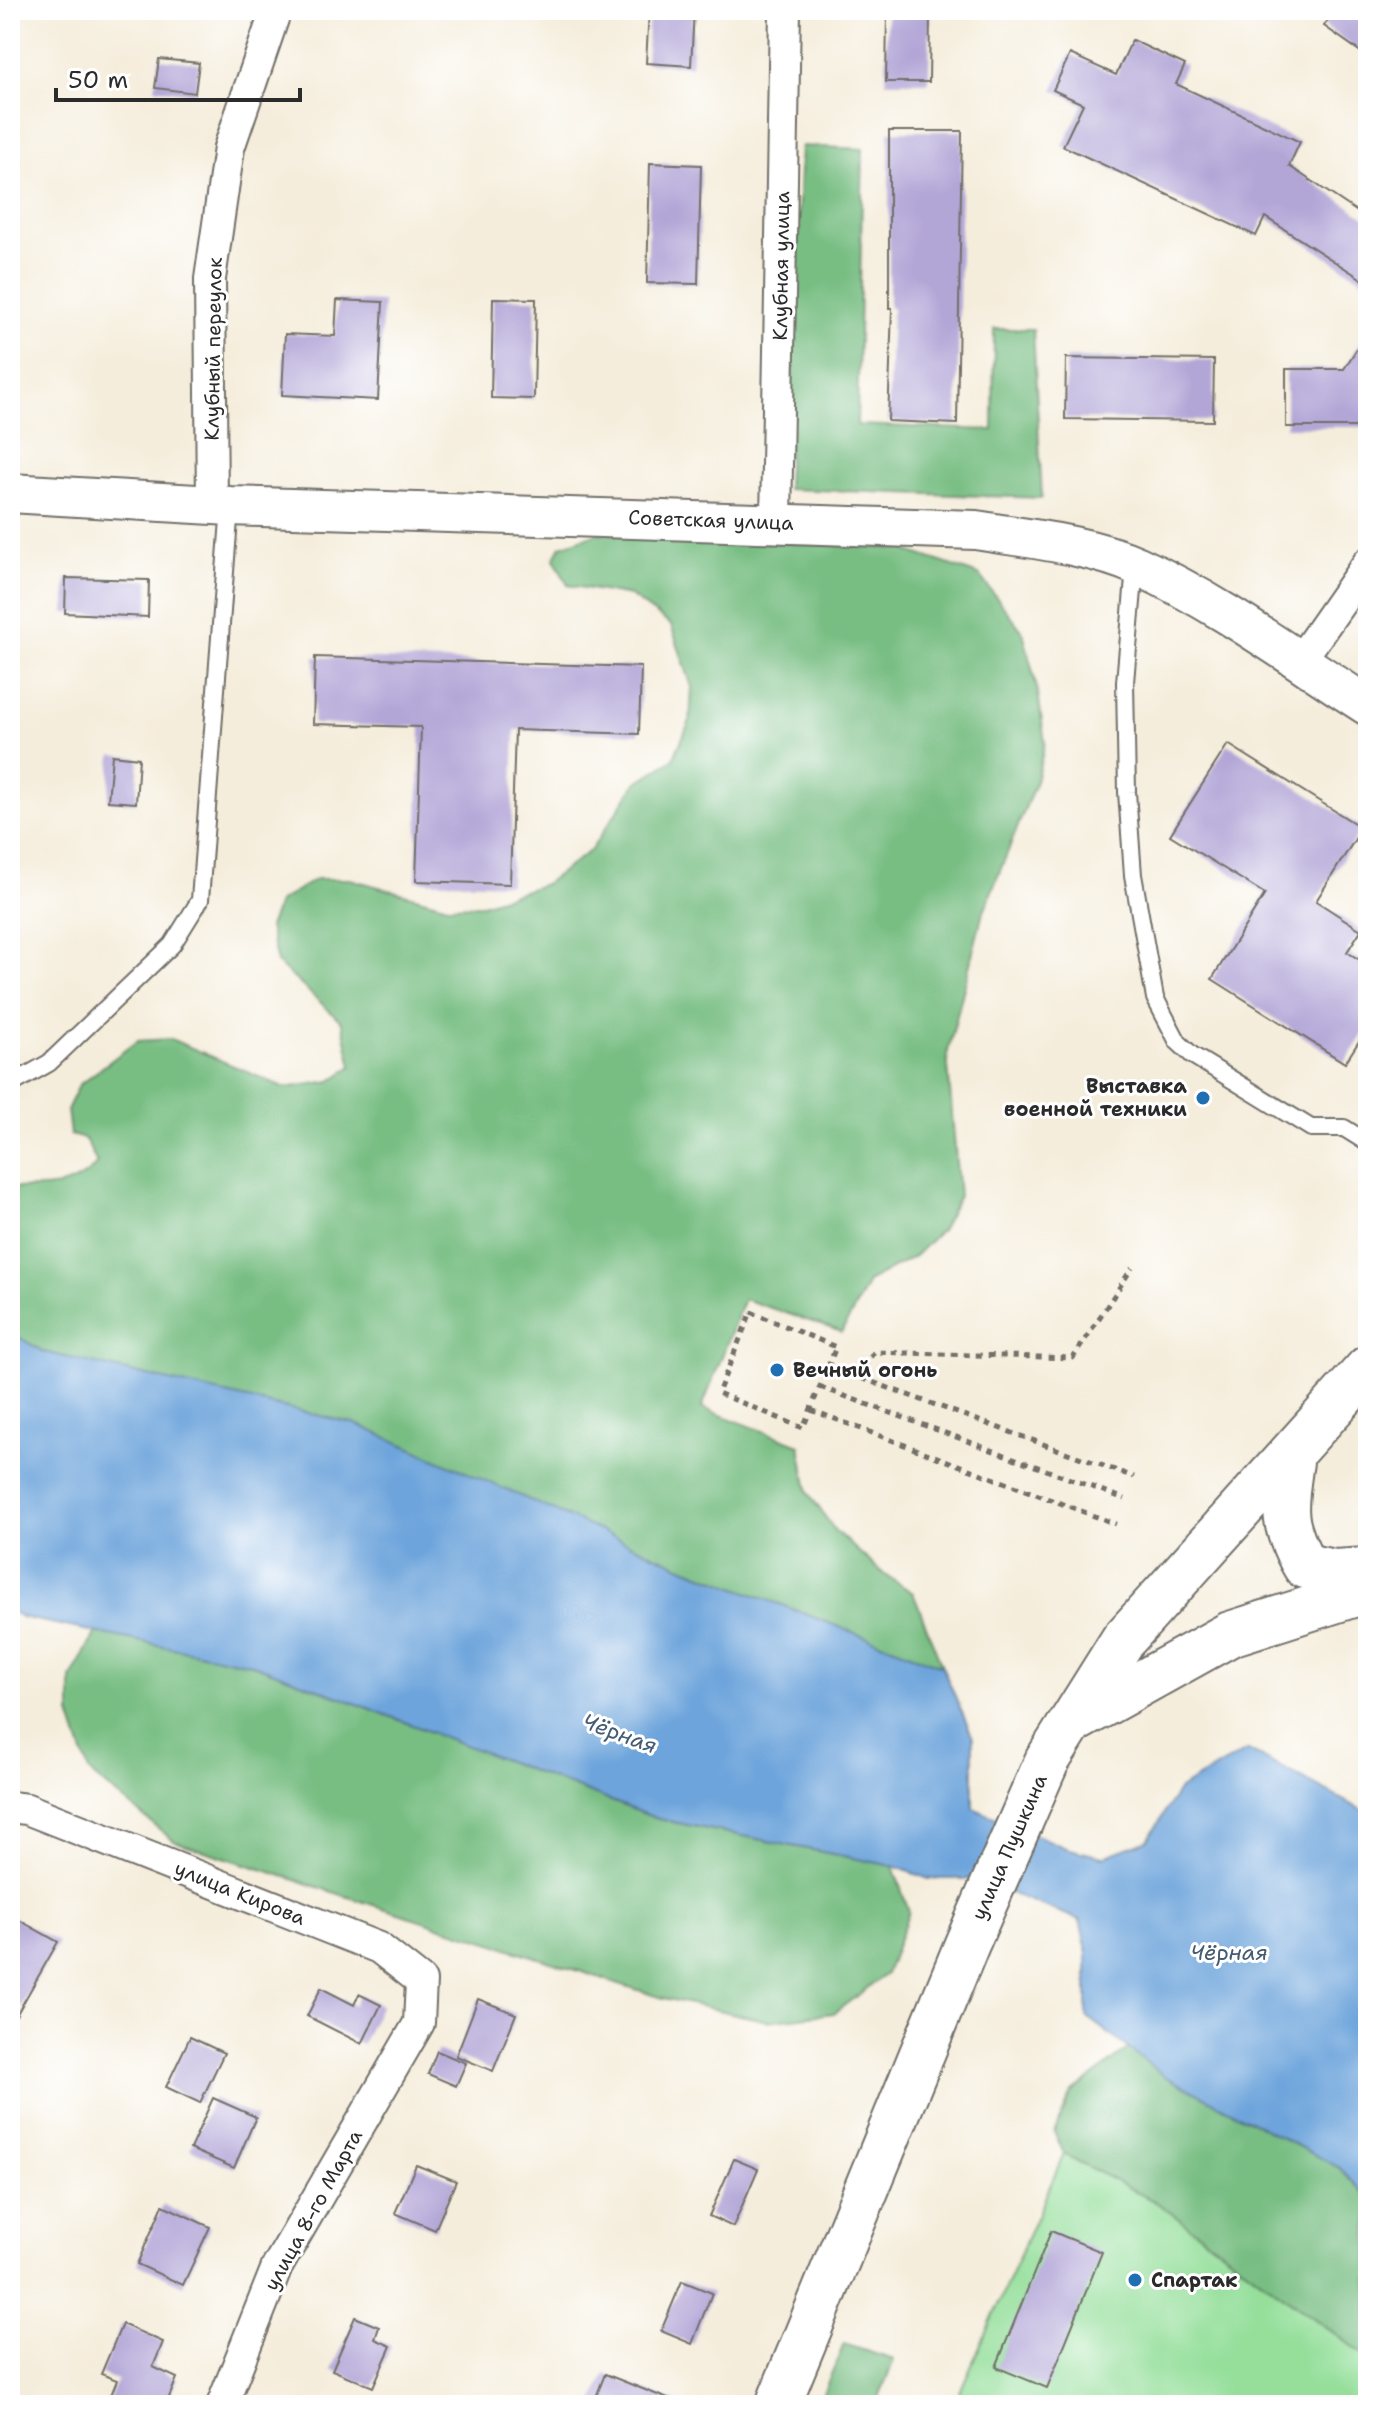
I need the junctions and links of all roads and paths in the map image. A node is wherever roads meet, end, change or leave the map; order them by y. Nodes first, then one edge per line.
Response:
1 (276, 10) edge
2 (785, 10) edge
3 (10, 493) edge
4 (221, 505) junction
5 (776, 522) junction
6 (1368, 563) edge
7 (1135, 565) junction
8 (1299, 662) junction
9 (1368, 706) edge
10 (10, 1085) edge
11 (1368, 1143) edge
12 (1132, 1268) dead end
13 (828, 1366) junction
14 (1368, 1368) edge
15 (857, 1377) junction
16 (820, 1387) junction
17 (811, 1410) junction
18 (1292, 1455) junction
19 (1134, 1477) dead end
20 (1125, 1499) dead end
21 (1116, 1524) dead end
22 (1368, 1570) edge
23 (1368, 1590) edge
24 (1075, 1720) junction
25 (10, 1807) edge
26 (419, 2023) joint
27 (222, 2405) edge
28 (778, 2405) edge

1 - 4 street, Клубный переулок
2 - 5 street, Клубная улица
3 - 4 street, Советская улица
4 - 5 street, Советская улица
4 - 10 lane
5 - 7 street, Советская улица
6 - 8 street
7 - 8 street, Советская улица
7 - 11 lane
8 - 9 street, Советская улица
12 - 15 path
13 - 15 path
13 - 16 path
13 - 17 path
14 - 18 main road, улица Пушкина
15 - 19 path
16 - 17 path
16 - 20 path
17 - 21 path
18 - 22 main road
18 - 24 main road, улица Пушкина
23 - 24 main road
24 - 28 main road, улица Пушкина
25 - 26 street, улица Кирова
26 - 27 street, улица 8-го Марта

